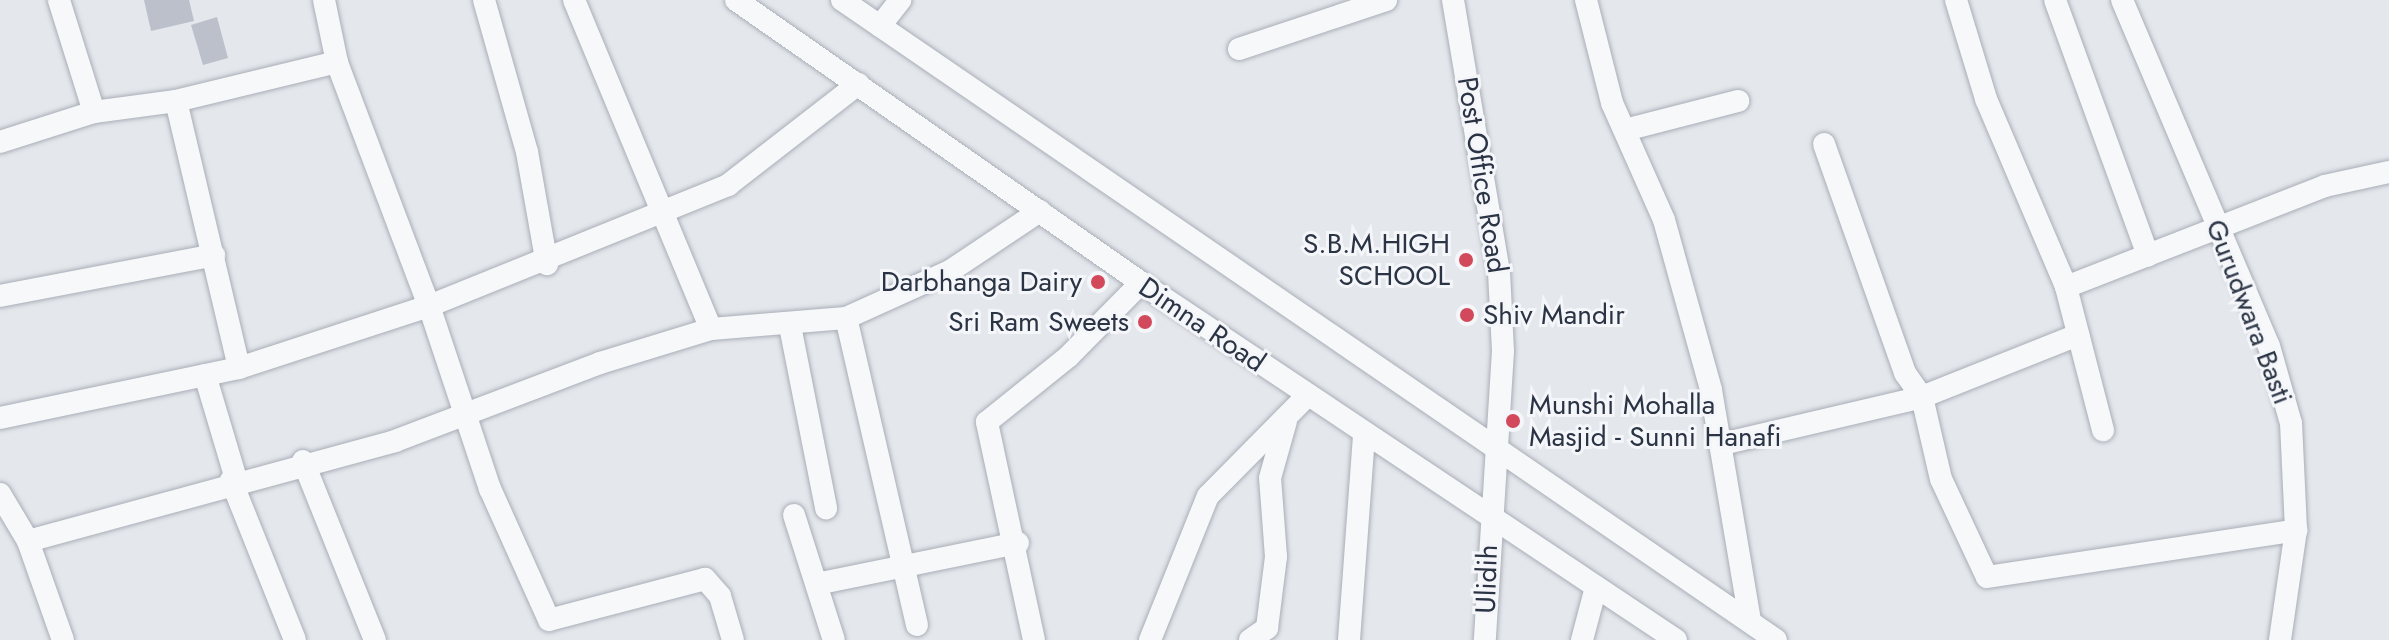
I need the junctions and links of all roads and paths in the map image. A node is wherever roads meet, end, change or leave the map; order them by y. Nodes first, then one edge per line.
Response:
1 (59, 0) edge
2 (324, 0) edge
3 (484, 0) edge
4 (574, 0) edge
5 (736, 0) edge
6 (842, 0) edge
7 (900, 0) edge
8 (1386, 0) edge
9 (1453, 0) edge
10 (1586, 0) edge
11 (1956, 0) edge
12 (2055, 0) edge
13 (2122, 0) edge
14 (880, 26) junction
15 (1239, 49) dead end
16 (337, 62) junction
17 (858, 84) junction
18 (176, 101) junction
19 (1738, 101) dead end
20 (94, 112) junction
21 (1625, 130) junction
22 (0, 142) edge
23 (1824, 144) dead end
24 (2389, 172) edge
25 (1040, 211) junction
26 (666, 213) junction
27 (2218, 229) junction
28 (214, 255) junction
29 (2148, 256) junction
30 (547, 264) junction
31 (1141, 283) junction
32 (2066, 287) junction
33 (0, 296) edge
34 (429, 306) junction
35 (846, 318) junction
36 (790, 326) junction
37 (711, 329) junction
38 (2078, 335) junction
39 (239, 368) junction
40 (205, 375) junction
41 (1307, 396) junction
42 (1922, 397) junction
43 (466, 415) junction
44 (0, 418) edge
45 (1287, 420) junction
46 (2103, 430) dead end
47 (1364, 434) junction
48 (1722, 444) junction
49 (1496, 448) junction
50 (303, 461) junction
51 (233, 480) junction
52 (0, 494) edge
53 (826, 508) dead end
54 (794, 515) dead end
55 (1489, 519) junction
56 (2296, 530) junction
57 (28, 541) junction
58 (1018, 543) junction
59 (905, 568) junction
60 (821, 583) junction
61 (1596, 587) junction
62 (1750, 620) junction
63 (917, 625) dead end
64 (63, 640) edge
65 (295, 640) edge
66 (375, 640) edge
67 (733, 640) edge
68 (834, 640) edge
69 (1034, 640) edge
70 (1150, 640) edge
71 (1250, 640) edge
72 (1349, 640) edge
73 (1485, 640) edge
74 (1582, 640) edge
75 (1676, 640) edge
76 (1776, 640) edge
77 (2280, 640) edge

1 - 20 street
2 - 16 street
3 - 30 street
4 - 26 street
5 - 17 street, Dimna Road
6 - 14 street
7 - 14 street
8 - 15 street
9 - 49 street, Post Office Road
10 - 21 street
11 - 32 street
12 - 29 street
13 - 27 street, Gurudwara Basti
14 - 49 street
16 - 18 street
16 - 34 street
17 - 25 street, Dimna Road
17 - 26 street
18 - 20 street
18 - 28 street
19 - 21 street
20 - 22 street
21 - 48 street
23 - 42 street
24 - 27 street
25 - 31 street, Dimna Road
25 - 35 street
26 - 30 street
26 - 37 street
27 - 29 street
27 - 56 street, Gurudwara Basti
28 - 33 street
28 - 39 street
29 - 32 street
30 - 34 street
31 - 41 street, Dimna Road
31 - 58 street
32 - 38 street
34 - 39 street
34 - 43 street
35 - 36 street
35 - 59 street
36 - 37 street
36 - 53 street
37 - 43 street
38 - 42 street
38 - 46 street
39 - 40 street
40 - 44 street
40 - 51 street
41 - 45 street
41 - 47 street, Dimna Road
42 - 48 street
42 - 56 street
43 - 50 street
43 - 67 street
45 - 70 street
45 - 71 street
47 - 55 street, Dimna Road
47 - 72 street
48 - 62 street
49 - 55 street, Post Office Road
49 - 62 street
50 - 51 street
50 - 66 street
51 - 57 street
51 - 65 street
52 - 57 street
54 - 60 street
55 - 61 street, Dimna Road
55 - 73 street, Ulidih
56 - 77 street, Gurudwara Basti
57 - 64 street
58 - 59 street
58 - 69 street
59 - 60 street
59 - 63 street
60 - 68 street
61 - 74 street
61 - 75 street, Dimna Road
62 - 76 street

